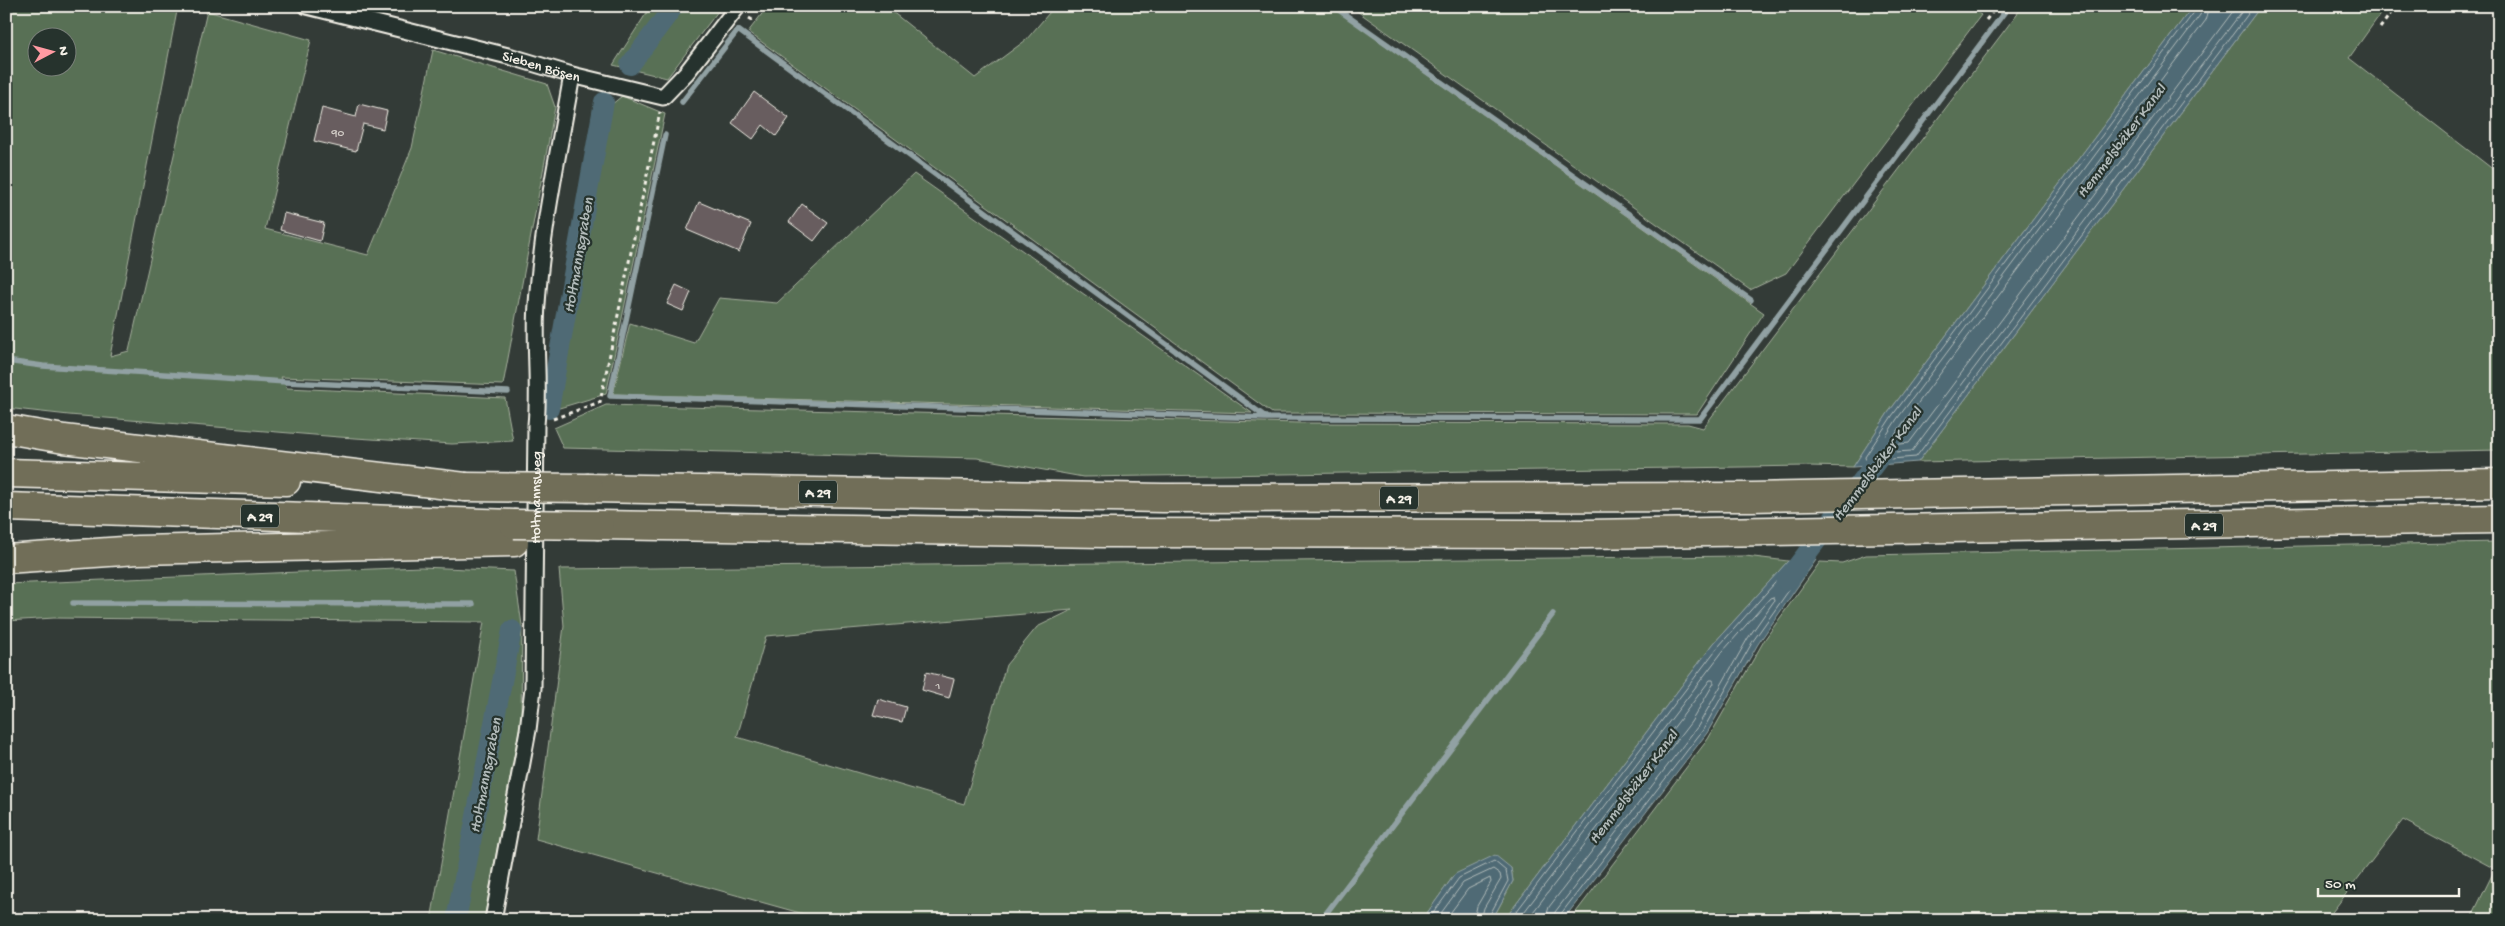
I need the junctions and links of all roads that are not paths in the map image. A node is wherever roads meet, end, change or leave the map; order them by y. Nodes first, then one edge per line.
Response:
1 (307, 6) edge
2 (738, 6) edge
3 (572, 75) junction
4 (6, 429) edge
5 (6, 437) edge
6 (64, 439) junction
7 (6, 473) edge
8 (2499, 483) edge
9 (465, 487) junction
10 (6, 507) edge
11 (2499, 519) edge
12 (514, 533) junction
13 (6, 544) edge
14 (138, 550) junction
15 (6, 560) edge
16 (493, 920) edge

1 - 3 street, Sieben Bösen
2 - 3 street, Sieben Bösen
3 - 16 street, Holtmannsweg
4 - 6 highway
5 - 6 highway
6 - 9 highway
7 - 9 highway, A 29
8 - 9 highway, A 29, bridge
10 - 12 highway, A 29
11 - 12 highway, A 29, bridge
12 - 14 highway
13 - 14 highway
14 - 15 highway

